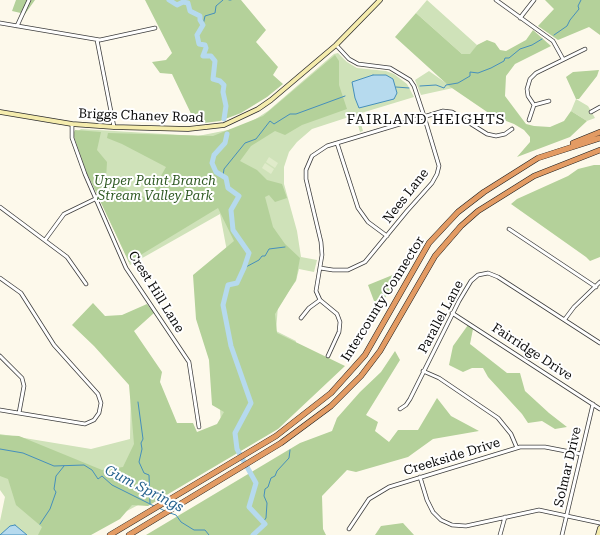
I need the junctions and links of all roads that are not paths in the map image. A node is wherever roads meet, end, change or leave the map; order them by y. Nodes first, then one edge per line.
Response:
1 (29, 0) edge
2 (380, 0) edge
3 (496, 0) edge
4 (534, 0) edge
5 (520, 18) junction
6 (0, 23) edge
7 (17, 26) junction
8 (155, 28) dead end
9 (97, 40) junction
10 (336, 45) junction
11 (585, 49) dead end
12 (563, 59) junction
13 (549, 101) dead end
14 (534, 105) junction
15 (600, 107) edge
16 (0, 112) edge
17 (592, 112) dead end
18 (424, 116) junction
19 (529, 120) dead end
20 (72, 124) junction
21 (114, 127) junction
22 (512, 129) dead end
23 (600, 132) edge
24 (600, 138) edge
25 (337, 143) junction
26 (600, 150) edge
27 (552, 152) junction
28 (95, 199) junction
29 (0, 207) edge
30 (509, 229) dead end
31 (387, 236) junction
32 (45, 240) junction
33 (320, 268) junction
34 (0, 278) edge
35 (600, 282) edge
36 (86, 284) dead end
37 (596, 287) junction
38 (320, 300) junction
39 (452, 313) junction
40 (301, 318) dead end
41 (565, 319) junction
42 (600, 343) edge
43 (0, 356) edge
44 (328, 356) dead end
45 (423, 371) junction
46 (593, 404) junction
47 (600, 408) edge
48 (400, 409) dead end
49 (0, 410) edge
50 (19, 413) junction
51 (199, 427) dead end
52 (517, 448) junction
53 (581, 454) junction
54 (420, 477) junction
55 (567, 516) junction
56 (505, 517) junction
57 (600, 523) edge
58 (600, 528) edge
59 (349, 529) dead end
60 (110, 535) edge
61 (128, 535) edge
62 (500, 535) edge
63 (562, 535) edge
64 (598, 535) edge

1 - 7 street
2 - 10 main road, Briggs Chaney Road
3 - 5 street
4 - 5 street
5 - 12 street
6 - 7 street
7 - 9 street
8 - 9 street
9 - 21 street
10 - 18 street, Nees Lane
10 - 21 main road, Briggs Chaney Road
11 - 12 street
12 - 14 street
13 - 14 street
14 - 19 street
15 - 17 street
16 - 20 main road, Briggs Chaney Road
18 - 22 street
18 - 25 street
18 - 31 street, Nees Lane
20 - 21 main road, Briggs Chaney Road
20 - 28 street, Crest Hill Lane
23 - 27 highway
24 - 27 highway, Intercounty Connector
25 - 31 street
25 - 33 street
26 - 61 highway, Intercounty Connector
27 - 60 highway, Intercounty Connector
28 - 32 street
28 - 51 street, Crest Hill Lane
29 - 32 street
30 - 37 street
31 - 33 street, Nees Lane
32 - 36 street
33 - 38 street
34 - 50 street
35 - 37 street
37 - 41 street
38 - 40 street
38 - 44 street
39 - 41 street, Parallel Lane
39 - 45 street, Parallel Lane
39 - 46 street, Fairridge Drive
41 - 42 street, Parallel Lane
43 - 50 street
45 - 48 street, Parallel Lane
45 - 52 street
46 - 47 street, Fairridge Drive
46 - 53 street, Solmar Drive
49 - 50 street
52 - 53 street, Creekside Drive
52 - 54 street, Creekside Drive
53 - 55 street, Solmar Drive
54 - 56 street
54 - 59 street, Creekside Drive
55 - 56 street
55 - 57 street
55 - 63 street, Solmar Drive
56 - 62 street
58 - 64 main road

